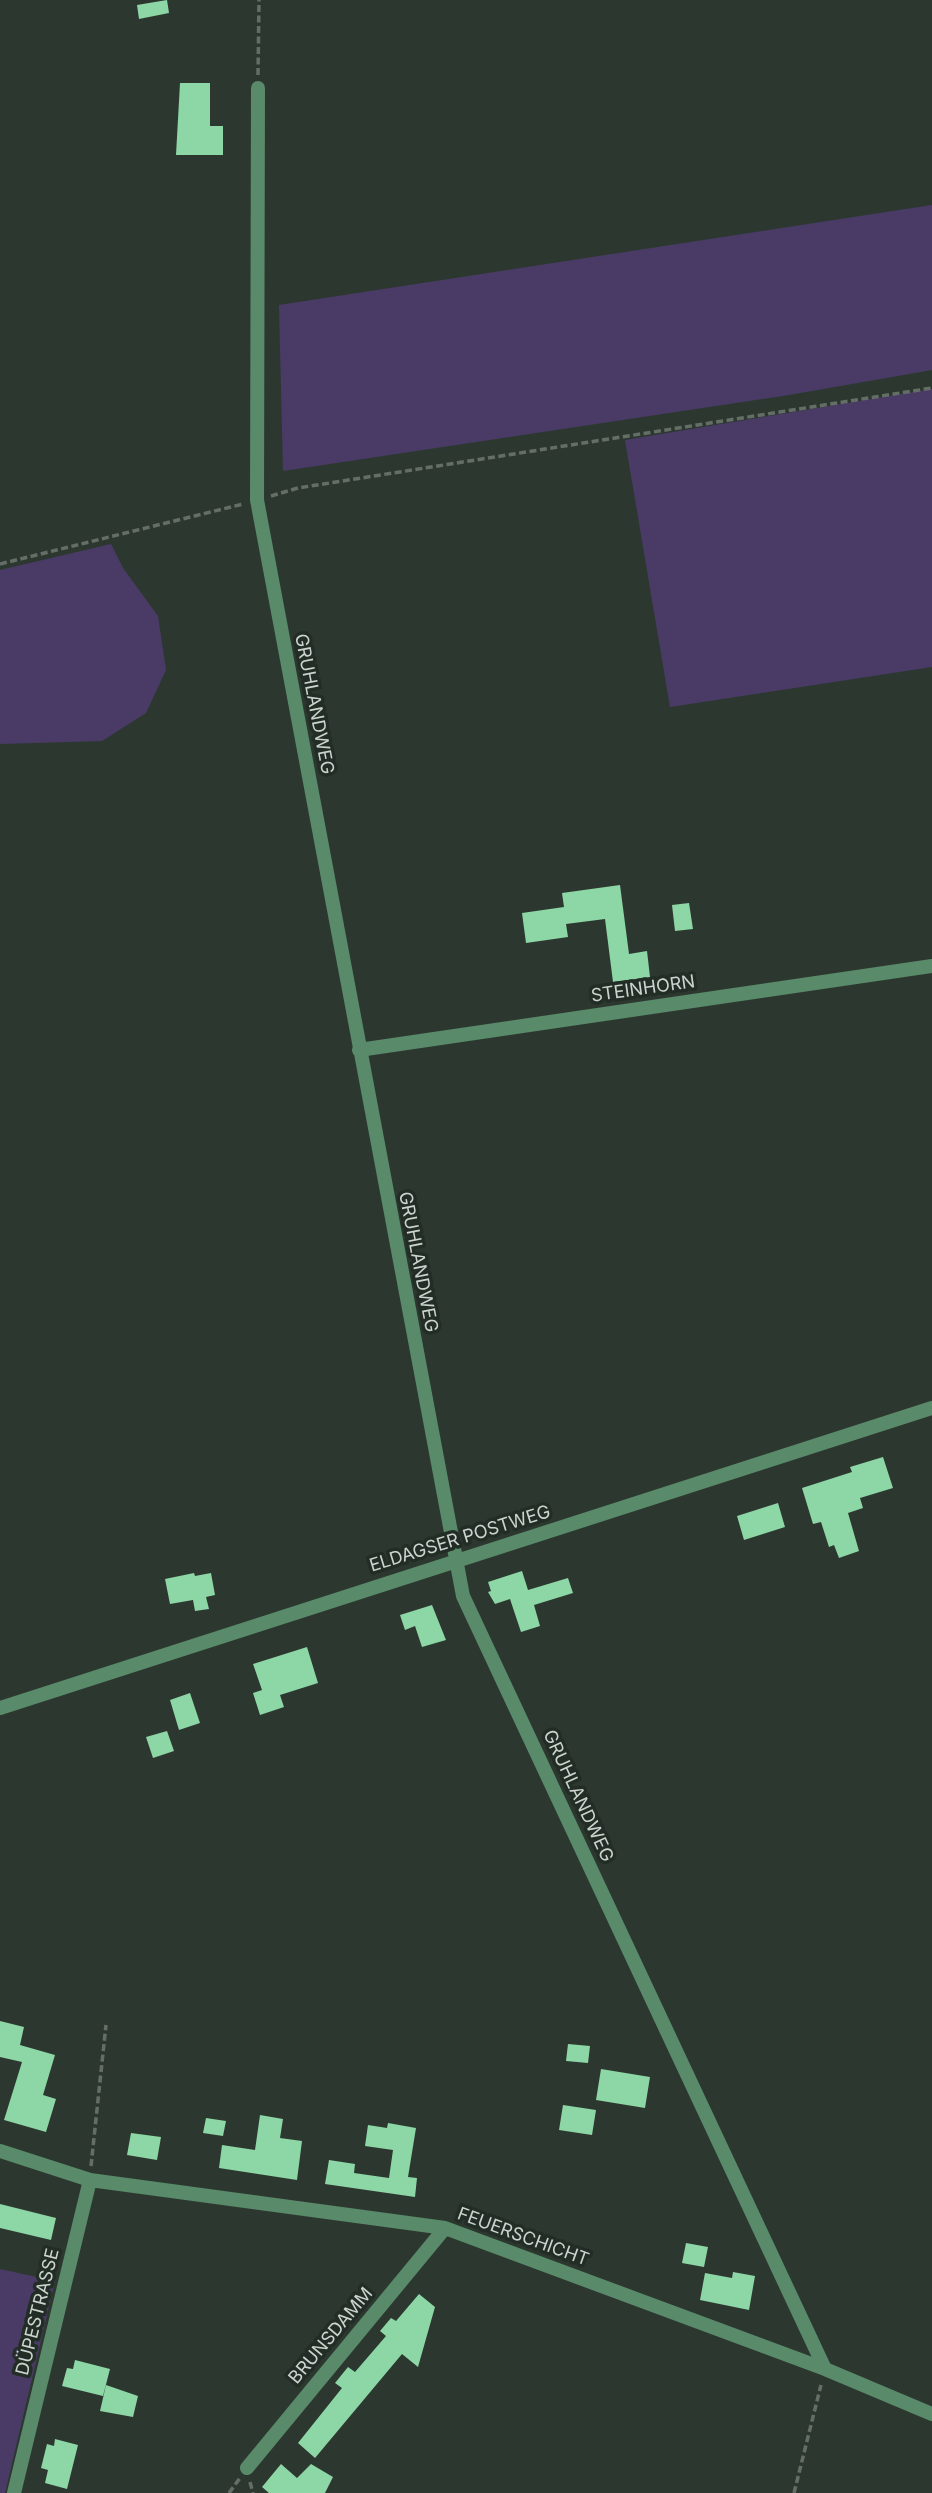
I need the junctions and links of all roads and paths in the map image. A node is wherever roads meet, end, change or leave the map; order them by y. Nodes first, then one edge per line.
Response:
1 (259, 0) edge
2 (258, 88) joint
3 (932, 388) edge
4 (257, 500) junction
5 (0, 564) edge
6 (932, 966) edge
7 (359, 1050) junction
8 (932, 1408) edge
9 (455, 1559) junction
10 (0, 1707) edge
11 (106, 2025) dead end
12 (0, 2151) edge
13 (90, 2180) junction
14 (445, 2228) junction
15 (825, 2369) junction
16 (932, 2414) edge
17 (247, 2468) dead end
18 (14, 2493) edge
19 (794, 2493) edge

1 - 2 path
2 - 4 street, GRUHLANDWEG
3 - 4 path
4 - 5 path
4 - 7 street, GRUHLANDWEG
6 - 7 street, STEINHORN
7 - 9 street, GRUHLANDWEG
8 - 9 street, ELDAGSER POSTWEG
9 - 10 street, ELDAGSER POSTWEG
9 - 15 street, GRUHLANDWEG
11 - 13 path
12 - 13 street, FEUERSCHICHT
13 - 14 street, FEUERSCHICHT
13 - 18 street, DÜPESTRASSE
14 - 15 street, FEUERSCHICHT
14 - 17 street, BRUNSDAMM
15 - 16 street, FEUERSCHICHT
15 - 19 path

